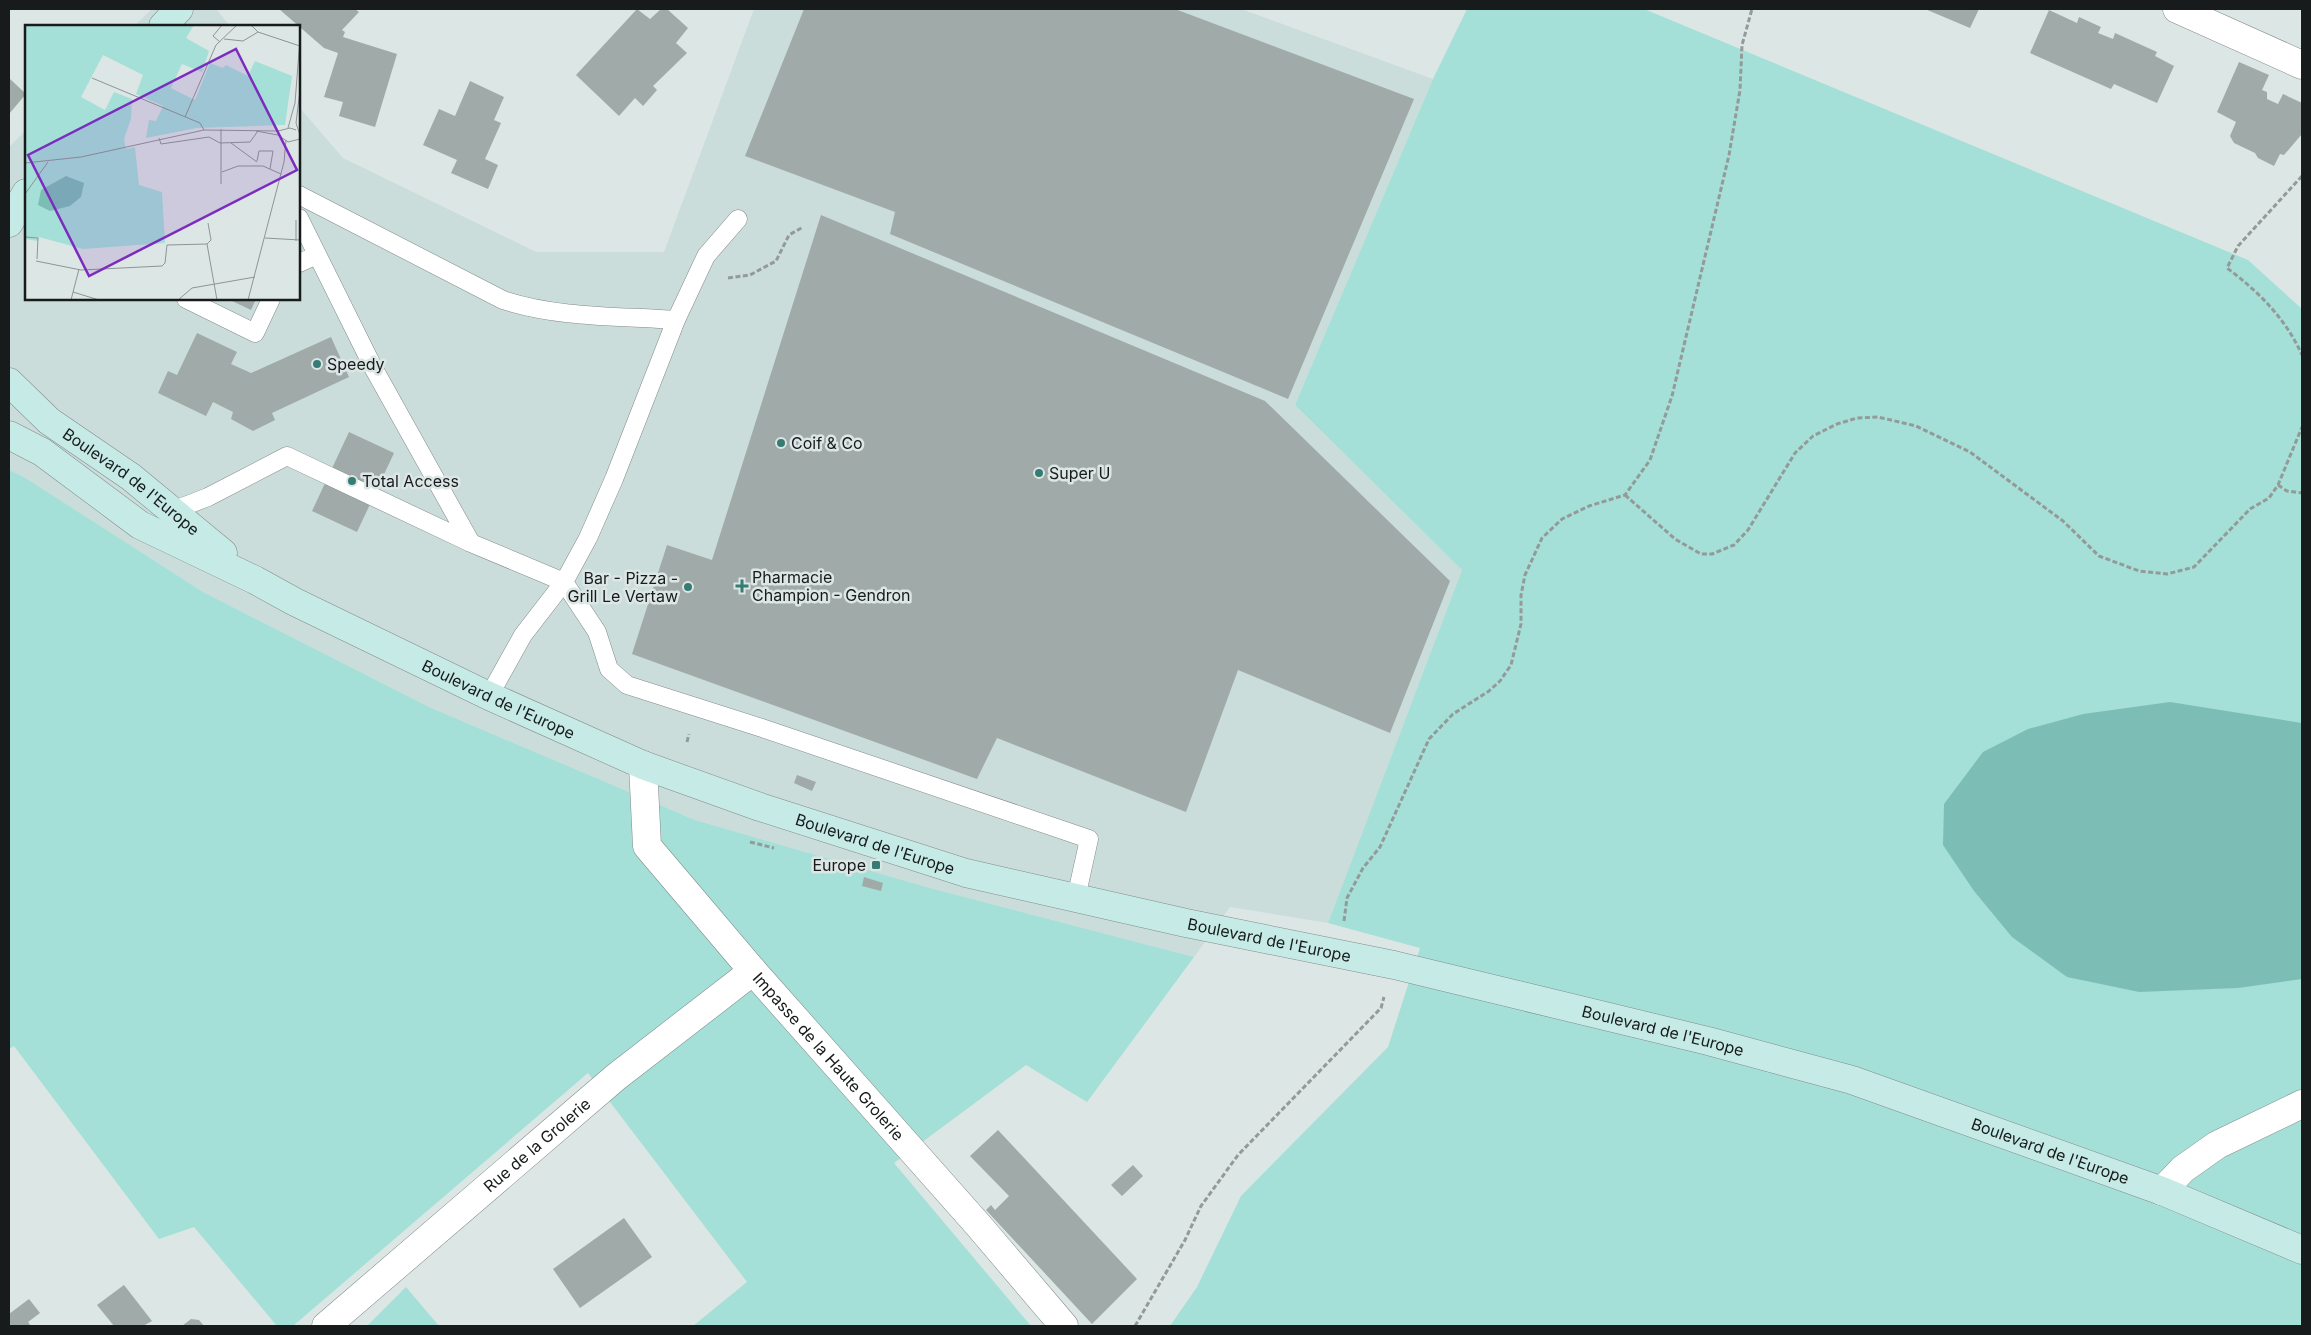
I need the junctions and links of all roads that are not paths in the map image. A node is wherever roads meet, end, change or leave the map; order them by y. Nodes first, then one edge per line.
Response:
1 (179, 9) edge
2 (2177, 9) edge
3 (164, 25) edge
4 (2302, 65) edge
5 (25, 183) edge
6 (9, 192) edge
7 (25, 195) edge
8 (300, 197) edge
9 (738, 219) dead end
10 (300, 220) edge
11 (9, 223) edge
12 (317, 255) junction
13 (300, 263) edge
14 (188, 300) edge
15 (271, 300) edge
16 (676, 320) junction
17 (9, 382) edge
18 (9, 435) edge
19 (172, 511) junction
20 (471, 542) junction
21 (255, 580) junction
22 (564, 582) junction
23 (488, 696) junction
24 (643, 765) junction
25 (1076, 898) junction
26 (753, 971) junction
27 (2302, 1104) edge
28 (2162, 1191) junction
29 (2302, 1250) edge
30 (326, 1326) edge
31 (1064, 1326) edge

1 - 3 street
2 - 4 street
5 - 6 street
7 - 11 street
8 - 16 lane
9 - 16 lane
10 - 12 lane
12 - 13 lane
12 - 20 lane
14 - 15 lane
16 - 22 lane
17 - 19 street, Boulevard de l'Europe
18 - 21 street, Boulevard de l'Europe
19 - 20 lane
19 - 21 street, Boulevard de l'Europe
20 - 22 lane
21 - 23 street, Boulevard de l'Europe
22 - 23 lane
22 - 25 lane
23 - 24 street, Boulevard de l'Europe
24 - 25 street, Boulevard de l'Europe
24 - 26 street, Impasse de la Haute Grolerie
25 - 28 street, Boulevard de l'Europe
26 - 30 street, Rue de la Grolerie
26 - 31 street, Impasse de la Haute Grolerie
27 - 28 street
28 - 29 street, Boulevard de l'Europe

